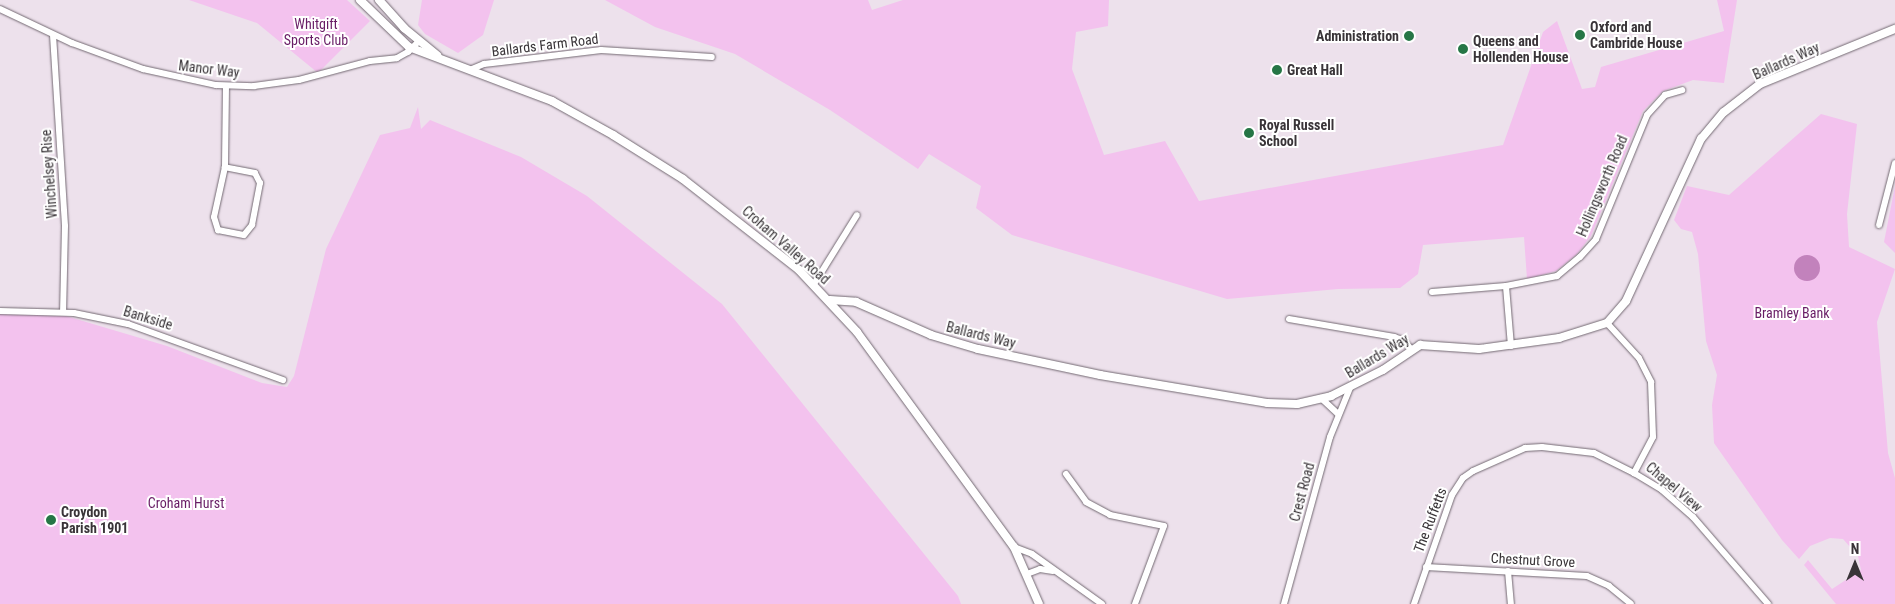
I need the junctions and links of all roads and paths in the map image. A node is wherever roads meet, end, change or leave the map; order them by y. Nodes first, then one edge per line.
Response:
1 (360, 0) edge
2 (379, 0) edge
3 (0, 10) edge
4 (1895, 29) edge
5 (53, 35) junction
6 (419, 41) junction
7 (413, 48) junction
8 (437, 55) junction
9 (712, 57) dead end
10 (472, 69) junction
11 (226, 86) junction
12 (1682, 90) dead end
13 (1895, 163) edge
14 (225, 167) junction
15 (857, 214) dead end
16 (1879, 225) dead end
17 (814, 284) junction
18 (1506, 286) junction
19 (1432, 292) dead end
20 (830, 300) junction
21 (0, 311) edge
22 (64, 312) junction
23 (1289, 319) dead end
24 (1607, 323) junction
25 (1511, 346) junction
26 (1411, 349) junction
27 (283, 380) dead end
28 (1350, 388) junction
29 (1321, 398) junction
30 (1338, 414) junction
31 (1634, 472) junction
32 (1066, 474) dead end
33 (1014, 547) junction
34 (1426, 567) junction
35 (1508, 571) junction
36 (1059, 573) junction
37 (1027, 574) junction
38 (1039, 604) edge
39 (1102, 604) edge
40 (1135, 604) edge
41 (1284, 604) edge
42 (1414, 604) edge
43 (1511, 604) edge
44 (1631, 604) edge
45 (1768, 604) edge

1 - 7 street, Croham Valley Road
2 - 6 street, Croham Valley Road
3 - 5 street, Manor Way
4 - 24 street, Ballards Way
5 - 11 street, Manor Way
5 - 22 street, Winchelsey Rise
6 - 7 street, Manor Way
6 - 8 street, Croham Valley Road
7 - 8 street, Croham Valley Road
7 - 11 street, Manor Way
8 - 10 street, Croham Valley Road
9 - 10 street, Ballards Farm Road
10 - 17 street, Croham Valley Road
11 - 14 street
12 - 18 street, Hollingsworth Road
13 - 16 street
14 - 14 street
15 - 17 street
17 - 20 street, Croham Valley Road
18 - 19 street, Hollingsworth Road
18 - 25 street
20 - 29 street, Ballards Way
20 - 33 street, Croham Valley Road
21 - 22 street, Bankside
22 - 27 street, Bankside
23 - 26 street
24 - 25 street, Ballards Way
24 - 31 street, Chapel View
25 - 26 street, Ballards Way
26 - 28 street, Ballards Way
28 - 29 street, Ballards Way
28 - 30 street, Crest Road
29 - 30 street
30 - 41 street, Crest Road
31 - 34 street, The Ruffetts
31 - 45 street, Chapel View
32 - 40 street
33 - 36 street, Croham Valley Road
33 - 37 street
34 - 35 street, Chestnut Grove
34 - 42 street, The Ruffetts
35 - 43 street
35 - 44 street, Chestnut Grove
36 - 37 street
36 - 39 street, Croham Valley Road
37 - 38 street

